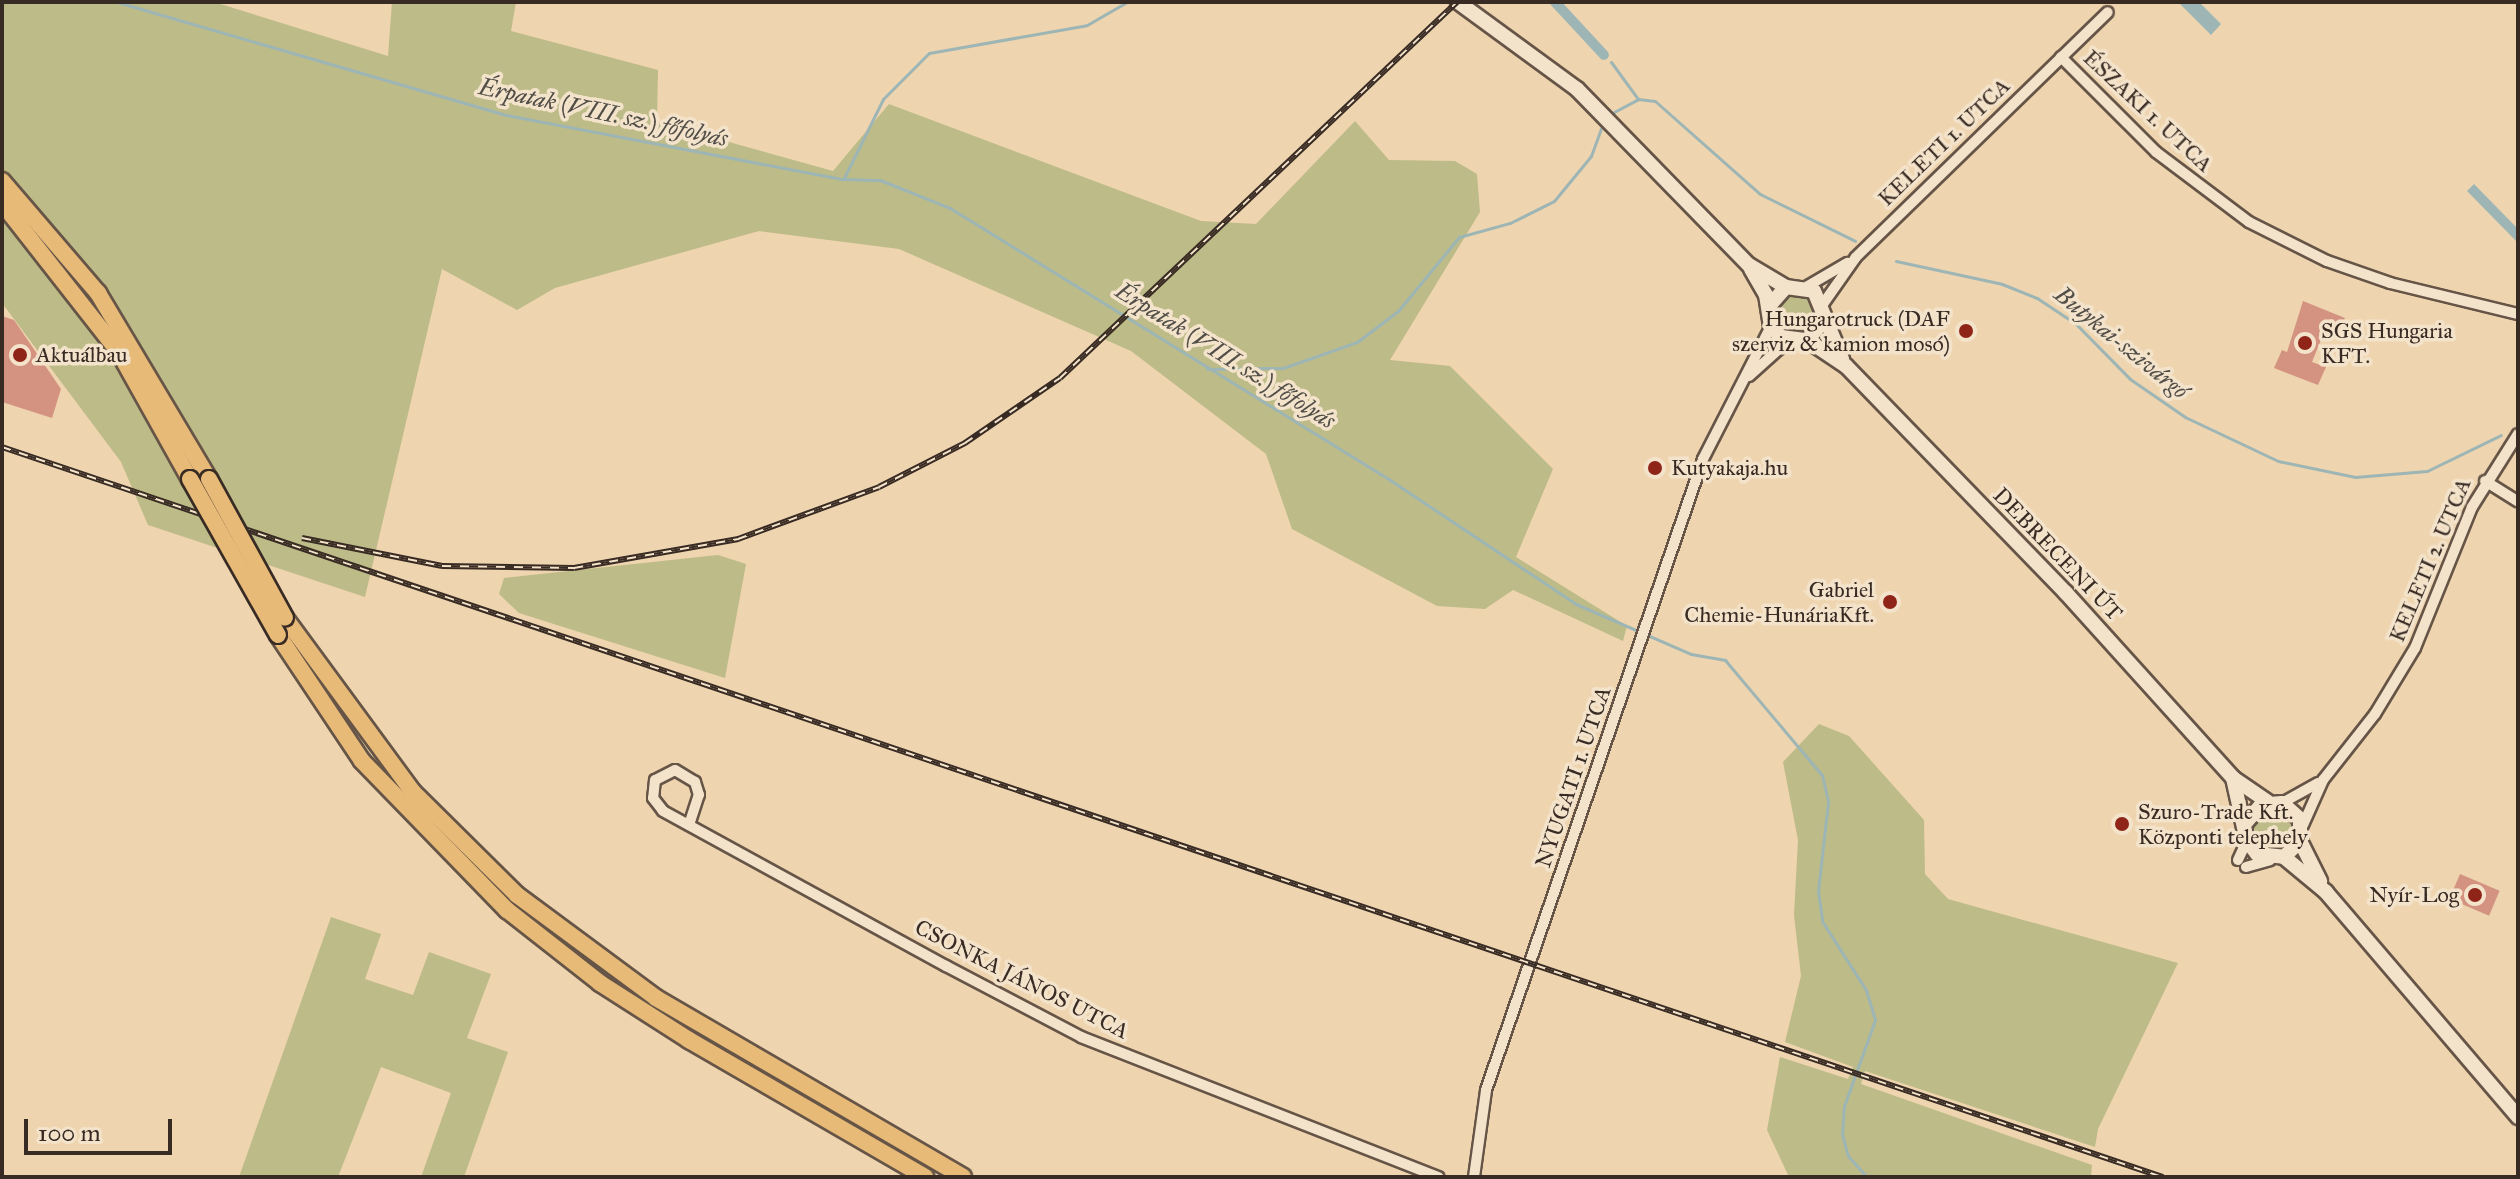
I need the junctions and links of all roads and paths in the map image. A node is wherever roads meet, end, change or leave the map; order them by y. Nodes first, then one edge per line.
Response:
1 (1458, 2) edge
2 (2108, 12) dead end
3 (2061, 57) junction
4 (2, 181) edge
5 (2, 203) edge
6 (1856, 257) junction
7 (1749, 265) junction
8 (1786, 287) junction
9 (1806, 287) junction
10 (1823, 304) junction
11 (1769, 306) junction
12 (2518, 314) edge
13 (1823, 322) junction
14 (1771, 326) junction
15 (1807, 340) junction
16 (1788, 341) junction
17 (1846, 366) junction
18 (1732, 396) junction
19 (2518, 434) edge
20 (2485, 481) junction
21 (2518, 502) edge
22 (2233, 778) junction
23 (2323, 780) junction
24 (2275, 802) junction
25 (2246, 822) junction
26 (689, 825) junction
27 (2301, 834) junction
28 (2247, 841) junction
29 (2278, 858) junction
30 (2326, 892) junction
31 (2518, 1117) edge
32 (925, 1177) edge
33 (963, 1177) edge
34 (1439, 1177) edge
35 (1474, 1177) edge

1 - 7 street
2 - 3 street, KELETI 1. UTCA
3 - 6 street, KELETI 1. UTCA
3 - 12 street, ÉSZAKI 1. UTCA
4 - 33 main road, bridge
5 - 32 main road, bridge
6 - 9 street
6 - 10 street
7 - 8 street
7 - 11 street
8 - 9 street
8 - 11 street
9 - 10 street
10 - 13 street
11 - 14 street
13 - 15 street
13 - 17 street
14 - 16 street
14 - 18 street, NYUGATI 1. UTCA
15 - 16 street
15 - 17 street
16 - 18 street, NYUGATI 1. UTCA
17 - 22 street, DEBRECENI ÚT
18 - 35 street, NYUGATI 1. UTCA
19 - 20 street, KELETI 2. UTCA
20 - 21 street
20 - 23 street, KELETI 2. UTCA
22 - 24 street
22 - 25 street
23 - 24 street
23 - 27 street
24 - 25 street
24 - 27 street
25 - 28 street
26 - 26 street, CSONKA JÁNOS UTCA
26 - 34 street, CSONKA JÁNOS UTCA
27 - 29 street
27 - 30 street
28 - 29 street
28 - 29 street
29 - 30 street
30 - 31 street

